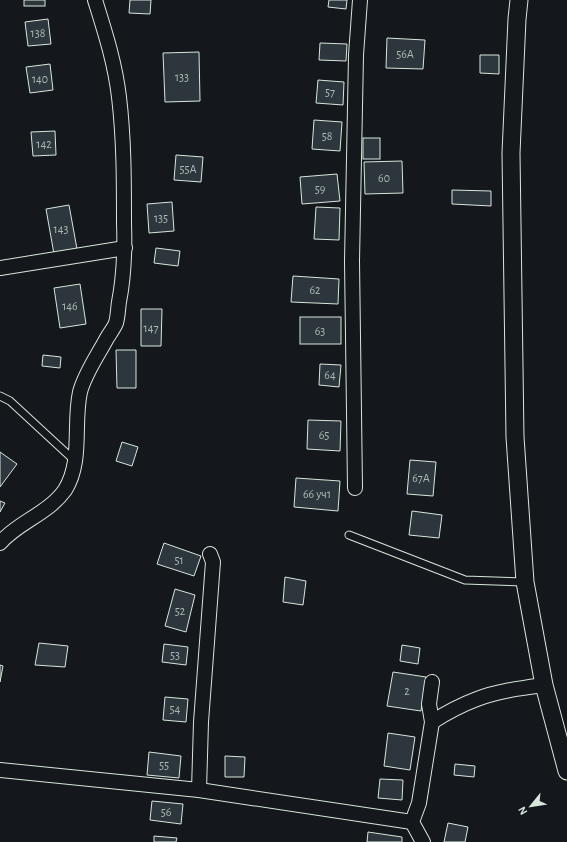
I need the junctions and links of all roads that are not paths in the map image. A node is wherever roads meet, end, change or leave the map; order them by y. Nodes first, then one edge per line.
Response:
1 (95, 0) edge
2 (360, 0) edge
3 (520, 0) edge
4 (124, 248) junction
5 (0, 268) edge
6 (0, 396) edge
7 (75, 461) junction
8 (355, 488) dead end
9 (349, 535) dead end
10 (0, 543) edge
11 (210, 554) dead end
12 (525, 582) junction
13 (432, 682) dead end
14 (544, 685) junction
15 (432, 722) junction
16 (0, 770) edge
17 (567, 771) edge
18 (199, 790) junction
19 (412, 822) junction
20 (423, 842) edge

1 - 4 street
2 - 8 street
3 - 12 street
4 - 5 street
4 - 7 street
6 - 7 lane
7 - 10 street
9 - 12 lane
11 - 18 street
12 - 14 street
13 - 15 street
14 - 15 street
14 - 17 street
15 - 19 street
16 - 18 street
18 - 19 street
19 - 20 street

